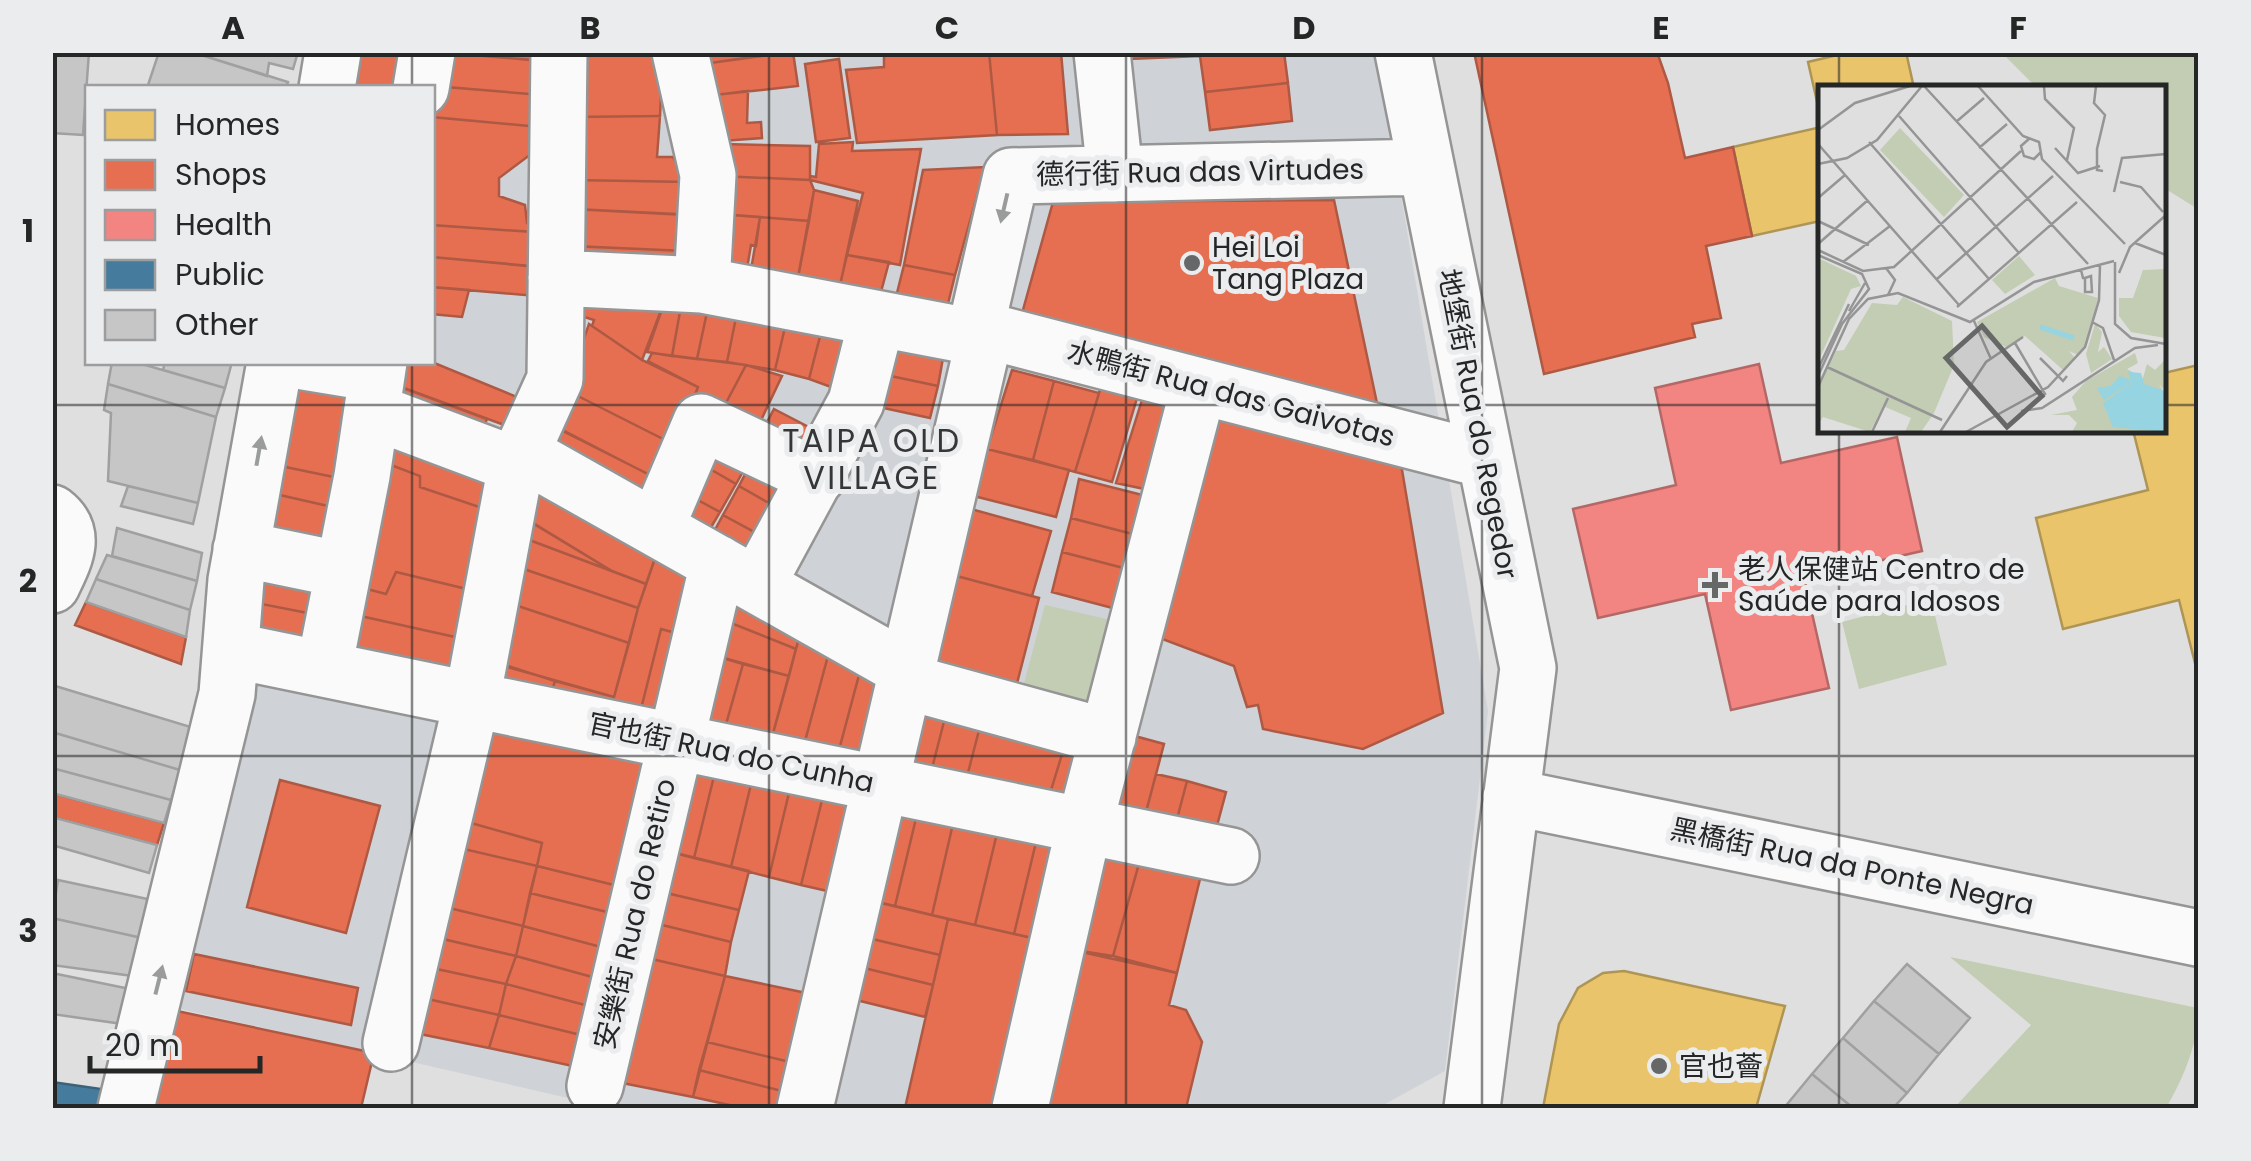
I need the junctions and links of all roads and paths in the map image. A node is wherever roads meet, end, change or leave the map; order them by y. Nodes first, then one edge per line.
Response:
1 (333, 52) edge
2 (427, 52) edge
3 (559, 52) edge
4 (680, 52) edge
5 (1102, 52) edge
6 (1403, 52) edge
7 (328, 85) edge
8 (422, 85) edge
9 (1426, 167) junction
10 (1116, 174) junction
11 (556, 278) junction
12 (702, 285) junction
13 (877, 319) junction
14 (983, 333) junction
15 (275, 365) edge
16 (315, 365) edge
17 (376, 382) edge
18 (1199, 386) junction
19 (519, 459) junction
20 (1486, 460) junction
21 (817, 477) junction
22 (54, 514) edge
23 (656, 528) junction
24 (241, 549) junction
25 (343, 570) junction
26 (737, 574) junction
27 (52, 585) edge
28 (229, 668) junction
29 (324, 669) junction
30 (906, 676) junction
31 (472, 700) junction
32 (1108, 737) junction
33 (675, 742) junction
34 (880, 784) junction
35 (1511, 797) junction
36 (1084, 827) junction
37 (1231, 856) dead end
38 (2197, 938) edge
39 (391, 1043) dead end
40 (594, 1086) dead end
41 (126, 1108) edge
42 (804, 1108) edge
43 (1020, 1108) edge
44 (1472, 1108) edge

1 - 7 street
2 - 8 street
3 - 11 street
4 - 12 street
5 - 10 street
6 - 9 street, 地堡街 Rua do Regedor
9 - 10 street, 德行街 Rua das Virtudes
9 - 20 street, 地堡街 Rua do Regedor
10 -> 14 street, 德行街 Rua das Virtudes
11 - 12 street, 水鴨街 Rua das Gaivotas
11 - 19 street
12 - 13 street, 水鴨街 Rua das Gaivotas
13 - 14 street, 水鴨街 Rua das Gaivotas
13 - 21 street, 安樂街 Rua do Retiro
14 - 18 street, 水鴨街 Rua das Gaivotas
14 - 30 street
24 -> 15 street
16 - 17 street
17 - 19 street
17 - 25 street
18 - 20 street, 水鴨街 Rua das Gaivotas
18 - 32 street
19 - 23 street
19 - 31 street
20 - 35 street, 地堡街 Rua do Regedor
21 - 23 street
21 - 26 street, 安樂街 Rua do Retiro
22 - 27 street
23 - 26 street
24 - 25 street
24 - 28 street
25 - 29 street
26 - 30 street
26 - 33 street, 安樂街 Rua do Retiro
28 - 29 street, 官也街 Rua do Cunha
41 -> 28 street
29 - 31 street, 官也街 Rua do Cunha
30 - 32 street
30 - 34 street
31 - 33 street, 官也街 Rua do Cunha
31 - 39 street
32 - 36 street
33 - 34 street, 官也街 Rua do Cunha
33 - 40 street, 安樂街 Rua do Retiro
34 - 36 street, 官也街 Rua do Cunha
34 - 42 street
35 - 38 street, 黑橋街 Rua da Ponte Negra
35 - 44 street, 地堡街 Rua do Regedor
36 - 37 street, 官也街 Rua do Cunha
36 - 43 street

